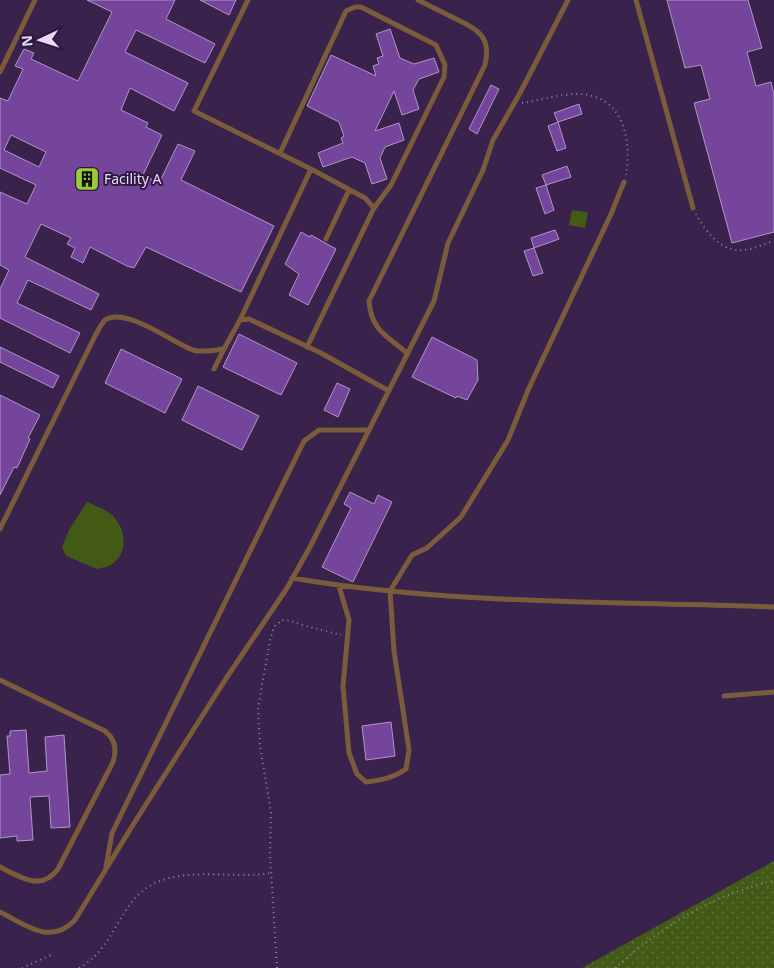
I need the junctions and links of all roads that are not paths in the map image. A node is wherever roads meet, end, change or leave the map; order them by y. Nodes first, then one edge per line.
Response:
1 (35, 0) edge
2 (248, 0) edge
3 (418, 0) edge
4 (568, 0) edge
5 (636, 0) edge
6 (0, 72) edge
7 (280, 153) junction
8 (311, 169) junction
9 (624, 182) road end
10 (349, 190) junction
11 (374, 208) junction
12 (693, 208) road end
13 (326, 239) dead end
14 (240, 320) junction
15 (307, 347) junction
16 (224, 348) junction
17 (407, 353) junction
18 (214, 369) dead end
19 (389, 391) junction
20 (369, 430) junction
21 (0, 529) edge
22 (292, 578) junction
23 (339, 586) junction
24 (390, 590) junction
25 (774, 607) edge
26 (0, 680) edge
27 (774, 692) edge
28 (724, 696) dead end
29 (0, 866) edge
30 (105, 872) junction
31 (0, 912) edge

1 - 6 lane
2 - 7 lane
3 - 17 lane
4 - 17 lane
5 - 12 lane
7 - 8 lane
7 - 11 lane
8 - 10 lane
8 - 14 lane
9 - 24 lane
10 - 11 lane
10 - 13 lane
11 - 15 lane
14 - 15 lane
14 - 16 lane
15 - 19 lane
16 - 18 lane
16 - 21 lane
17 - 19 lane
19 - 20 lane
20 - 22 lane
20 - 30 lane
22 - 23 lane
22 - 30 lane
23 - 24 lane
23 - 24 lane
24 - 25 lane
26 - 29 lane
27 - 28 lane
30 - 31 lane

